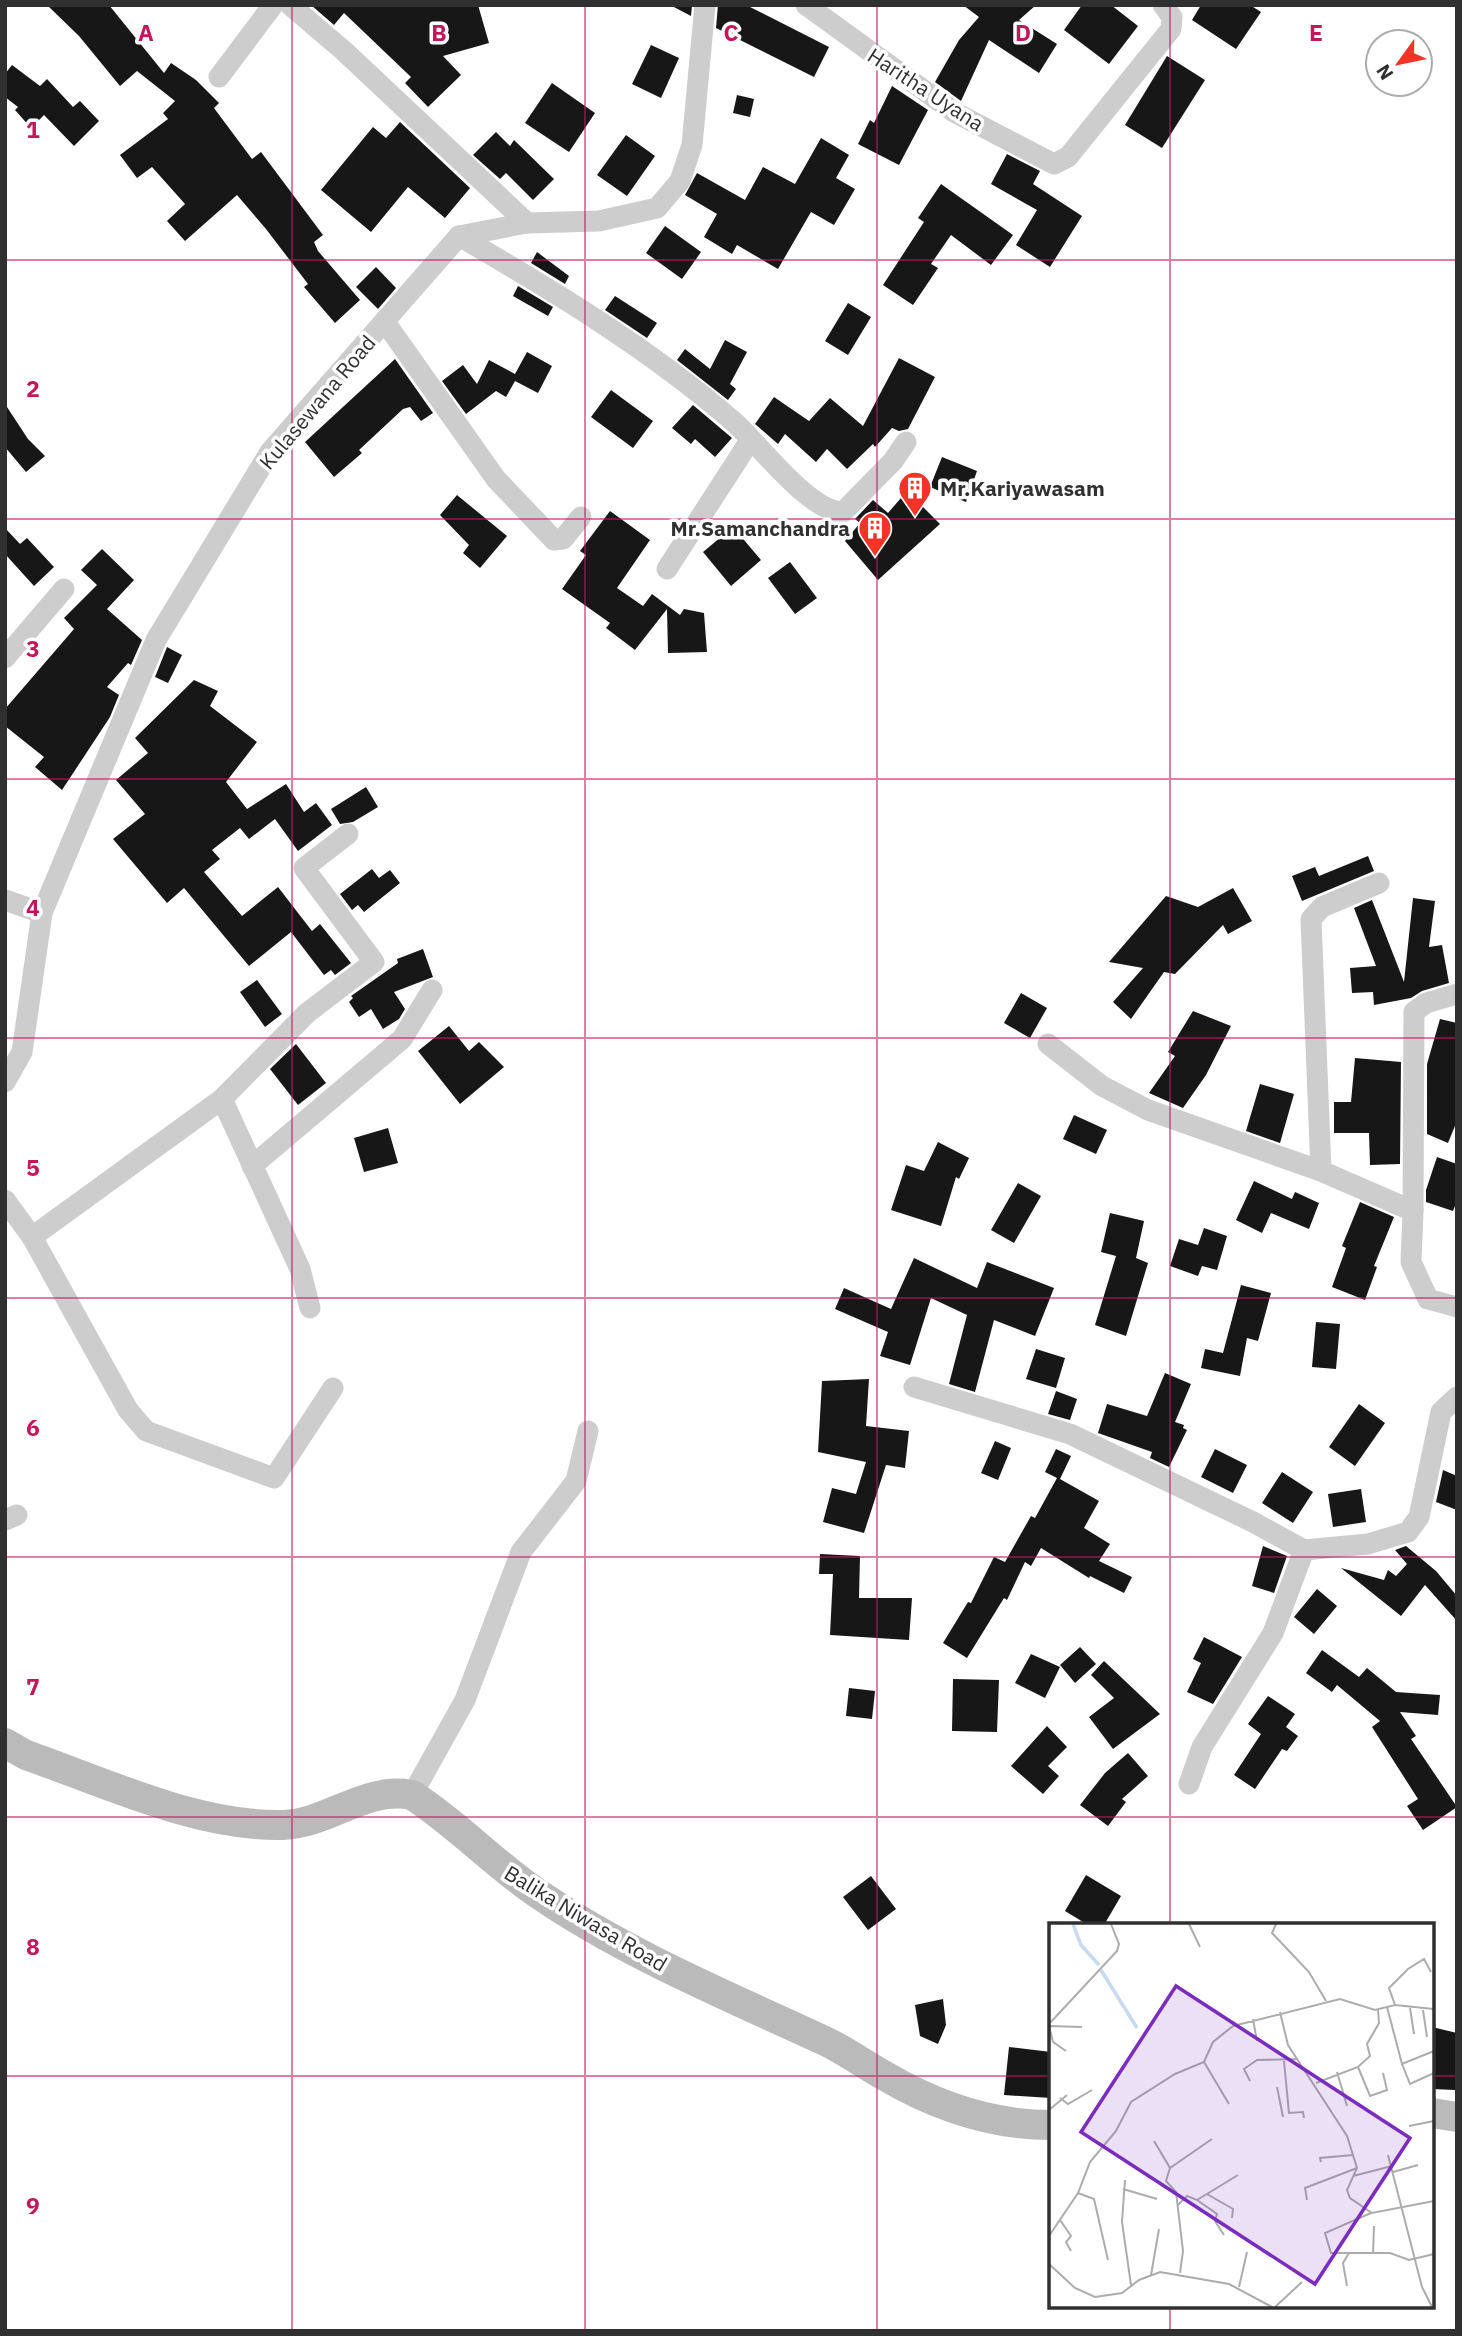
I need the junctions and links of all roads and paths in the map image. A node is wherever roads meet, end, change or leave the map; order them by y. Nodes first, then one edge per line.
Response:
1 (273, 5) edge
2 (290, 5) edge
3 (705, 5) edge
4 (806, 5) edge
5 (1163, 5) edge
6 (219, 78) dead end
7 (527, 223) junction
8 (459, 236) junction
9 (385, 322) junction
10 (751, 439) junction
11 (906, 442) dead end
12 (581, 517) dead end
13 (667, 569) dead end
14 (64, 589) dead end
15 (5, 658) edge
16 (348, 834) dead end
17 (1379, 883) dead end
18 (5, 900) edge
19 (42, 913) junction
20 (432, 990) dead end
21 (1457, 994) edge
22 (1048, 1044) dead end
23 (5, 1082) edge
24 (222, 1099) junction
25 (253, 1166) junction
26 (1321, 1171) junction
27 (5, 1200) edge
28 (1413, 1212) junction
29 (33, 1237) junction
30 (1457, 1307) edge
31 (310, 1308) dead end
32 (914, 1387) dead end
33 (333, 1388) dead end
34 (1457, 1397) edge
35 (588, 1432) dead end
36 (1304, 1550) junction
37 (5, 1743) edge
38 (1189, 1784) dead end
39 (412, 1795) junction
40 (1434, 2113) edge
41 (1457, 2117) edge
42 (1049, 2125) edge

1 - 6 street
2 - 7 street
3 - 7 street
4 - 5 street, Haritha Uyana
7 - 8 street
8 - 9 street, Kulasewana Road
8 - 10 street
9 - 12 street
9 - 19 street, Kulasewana Road
10 - 11 street
10 - 13 street
14 - 15 street
16 - 24 street
17 - 26 street
18 - 19 street
19 - 23 street, Kulasewana Road
20 - 25 street
21 - 28 street
22 - 26 street
24 - 25 street
24 - 29 street
25 - 31 street
26 - 28 street
27 - 29 street
28 - 30 street
29 - 33 street
32 - 36 street
34 - 36 street
35 - 39 street
36 - 38 street
37 - 39 street
39 - 42 street, Balika Niwasa Road
40 - 41 street

